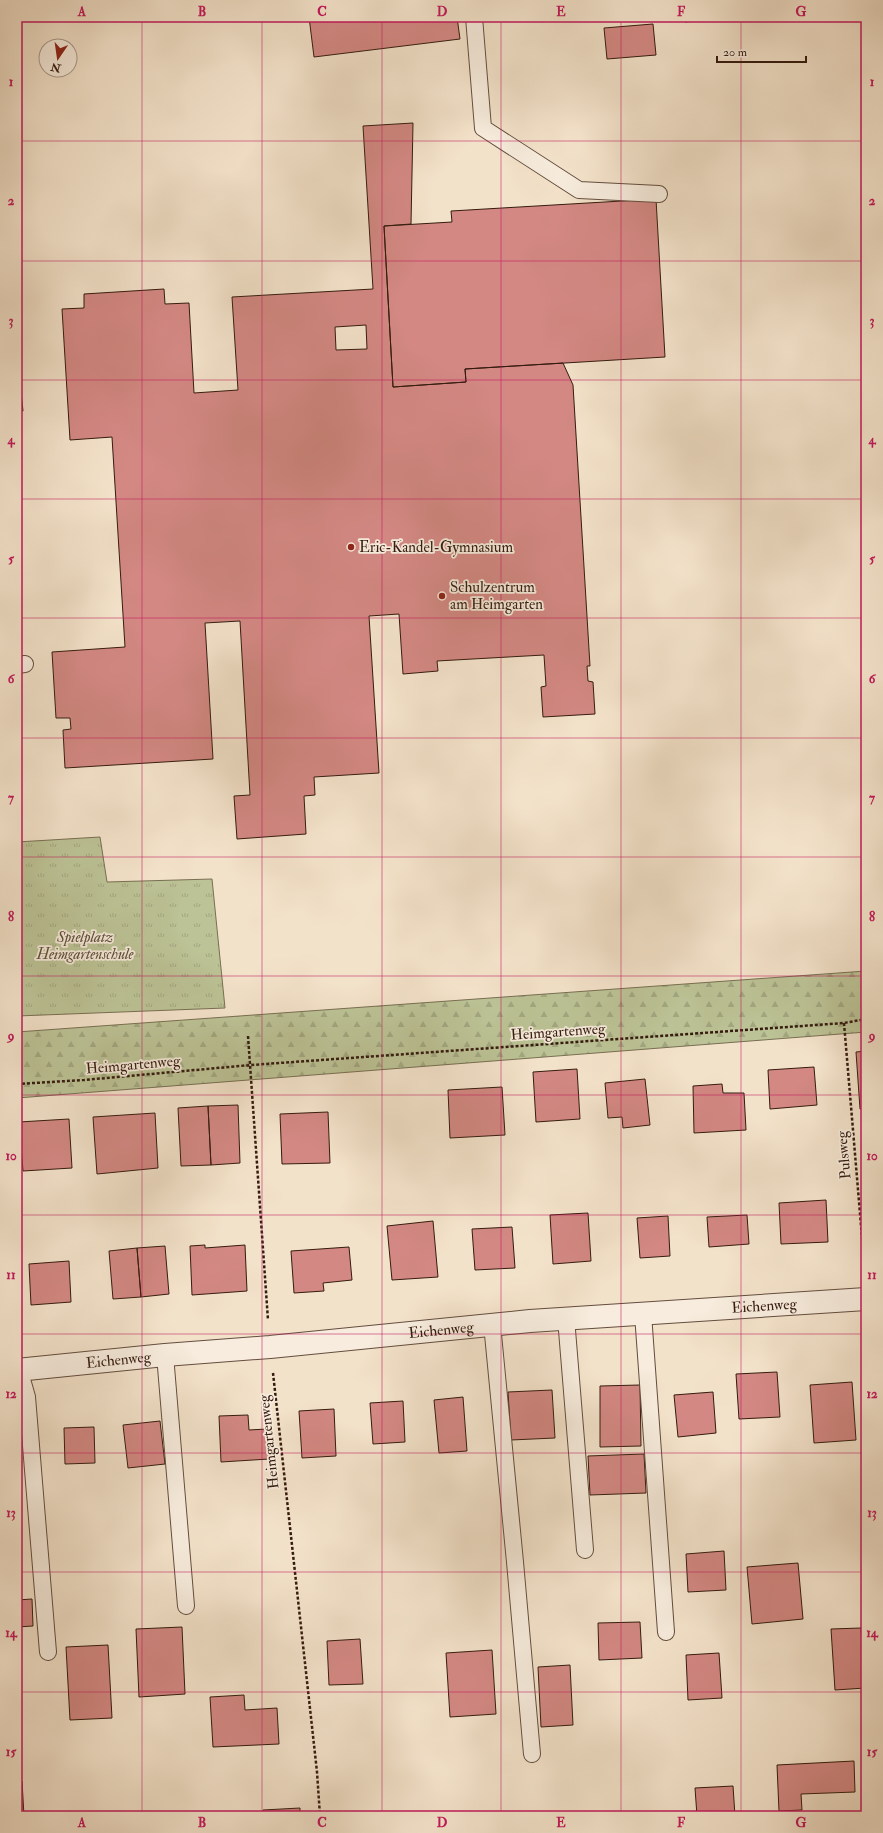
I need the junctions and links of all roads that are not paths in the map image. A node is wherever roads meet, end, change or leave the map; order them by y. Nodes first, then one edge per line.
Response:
1 (474, 17) edge
2 (659, 194) dead end
3 (866, 1299) edge
4 (642, 1314) junction
5 (566, 1318) junction
6 (492, 1324) junction
7 (164, 1355) junction
8 (18, 1370) edge
9 (585, 1550) dead end
10 (186, 1606) dead end
11 (666, 1632) dead end
12 (48, 1652) dead end
13 (532, 1754) dead end

1 - 2 lane
3 - 4 street, Eichenweg
4 - 5 street, Eichenweg
4 - 11 lane
5 - 6 street, Eichenweg
5 - 9 lane
6 - 7 street, Eichenweg
6 - 13 lane
7 - 8 street, Eichenweg
7 - 10 lane
8 - 12 lane

